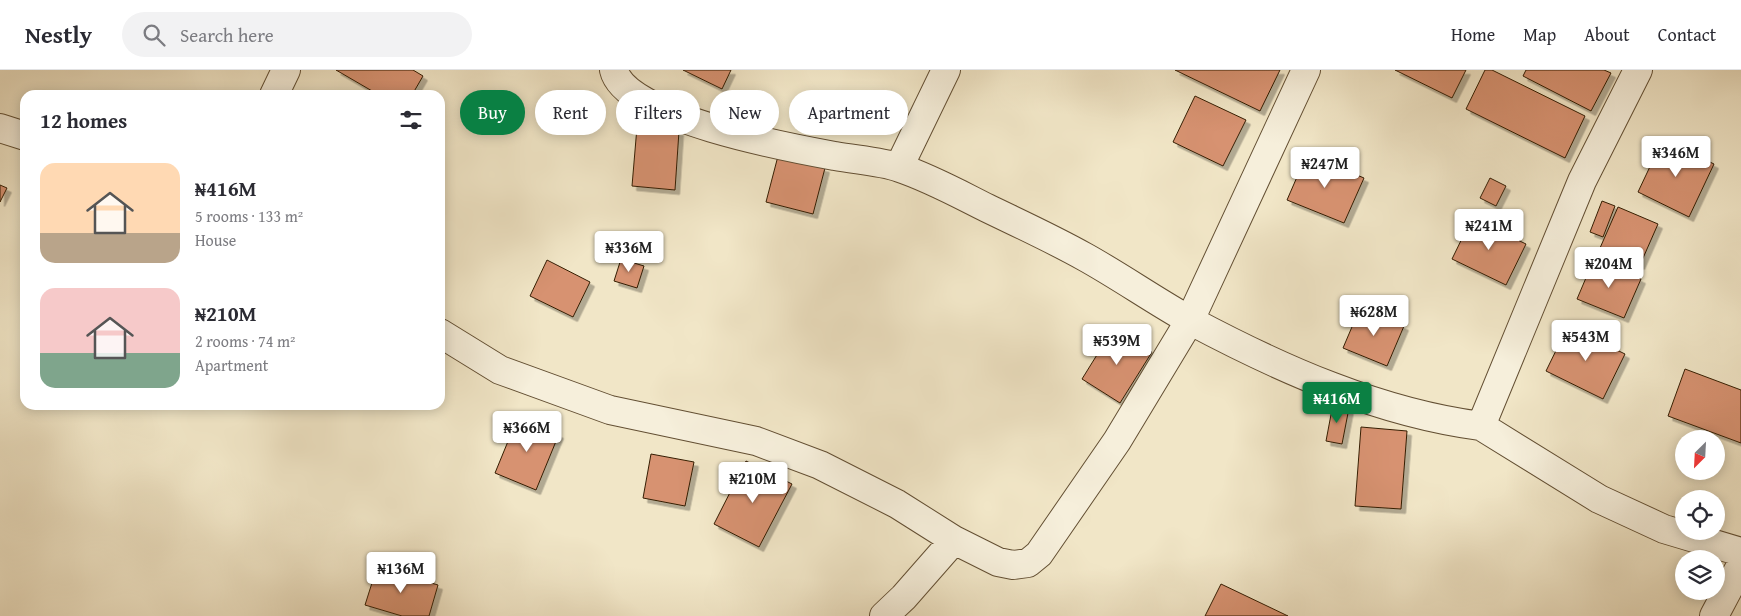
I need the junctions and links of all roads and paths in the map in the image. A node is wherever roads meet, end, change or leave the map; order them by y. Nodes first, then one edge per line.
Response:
1 (286, 70) edge
2 (614, 70) edge
3 (946, 70) edge
4 (1306, 70) edge
5 (1638, 70) edge
6 (276, 90) edge
7 (0, 128) edge
8 (20, 134) edge
9 (899, 167) junction
10 (1190, 320) junction
11 (445, 335) edge
12 (1481, 426) junction
13 (954, 540) junction
14 (1741, 552) edge
15 (1741, 565) edge
16 (884, 616) edge
17 (1714, 616) edge

1 - 6 street
2 - 9 street
3 - 9 street
4 - 10 street
5 - 12 street
7 - 8 street
9 - 10 street
10 - 12 street
10 - 13 street
11 - 13 street
12 - 14 street
13 - 16 street
15 - 17 street

